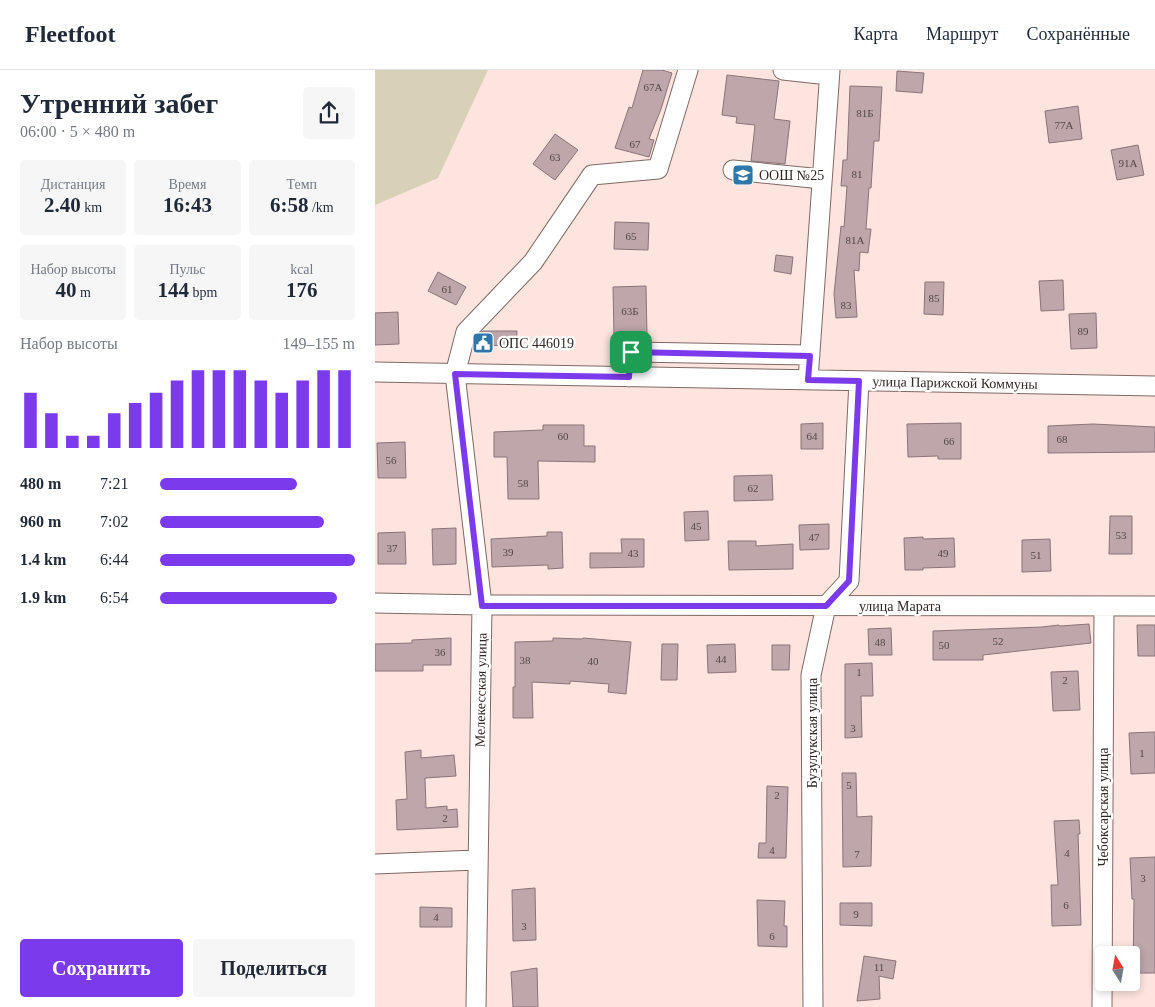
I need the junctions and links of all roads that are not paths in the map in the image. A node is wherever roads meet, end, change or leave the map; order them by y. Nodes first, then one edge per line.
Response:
1 (688, 70) edge
2 (783, 70) edge
3 (829, 72) edge
4 (733, 170) dead end
5 (822, 179) junction
6 (810, 356) junction
7 (375, 372) edge
8 (455, 374) junction
9 (629, 377) junction
10 (808, 380) junction
11 (859, 381) junction
12 (1155, 386) edge
13 (375, 604) edge
14 (482, 606) junction
15 (826, 606) junction
16 (1104, 606) junction
17 (1155, 606) edge
18 (477, 860) junction
19 (375, 864) edge
20 (476, 1007) edge
21 (813, 1007) edge
22 (1102, 1007) edge

1 - 8 street
2 - 3 street
3 - 5 street
4 - 5 street
5 - 6 street
6 - 9 street
6 - 10 street
7 - 8 street, улица Парижской Коммуны
8 - 9 street, улица Парижской Коммуны
8 - 14 street, Мелекесская улица
9 - 10 street, улица Парижской Коммуны
10 - 11 street, улица Парижской Коммуны
11 - 12 street, улица Парижской Коммуны
11 - 15 street
13 - 14 street, улица Марата
14 - 15 street, улица Марата
14 - 18 street, Мелекесская улица
15 - 16 street, улица Марата
15 - 21 street, Бузулукская улица
16 - 17 street, улица Марата
16 - 22 street, Чебоксарская улица
18 - 19 street
18 - 20 street, Мелекесская улица

